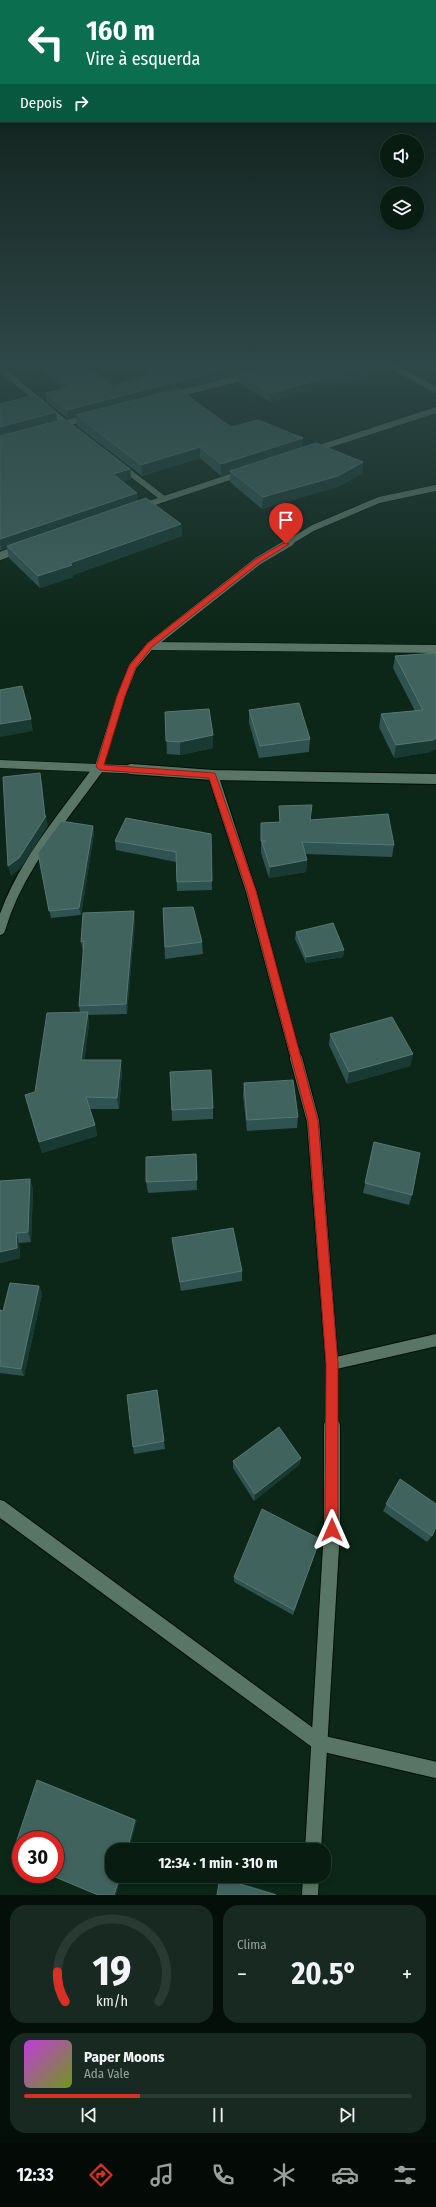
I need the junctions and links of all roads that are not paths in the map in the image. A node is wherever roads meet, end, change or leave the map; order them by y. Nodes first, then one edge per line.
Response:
1 (115, 461) edge
2 (251, 470) edge
3 (436, 488) edge
4 (164, 499) junction
5 (134, 509) edge
6 (30, 545) edge
7 (0, 556) edge
8 (150, 646) junction
9 (436, 649) edge
10 (0, 764) edge
11 (100, 767) junction
12 (213, 775) junction
13 (436, 779) edge
14 (0, 930) edge
15 (436, 1340) edge
16 (332, 1364) junction
17 (0, 1508) edge
18 (320, 1742) junction
19 (436, 1770) edge
20 (313, 1843) edge
21 (311, 1883) edge
22 (310, 1895) edge

1 - 4 street
2 - 4 street
3 - 8 street
4 - 5 street
6 - 7 street
8 - 9 street
8 - 11 street
10 - 11 street
11 - 12 street
11 - 14 street
12 - 13 street
12 - 16 street
15 - 16 street
16 - 18 street
17 - 18 street
18 - 19 street
18 - 20 street
21 - 22 street

